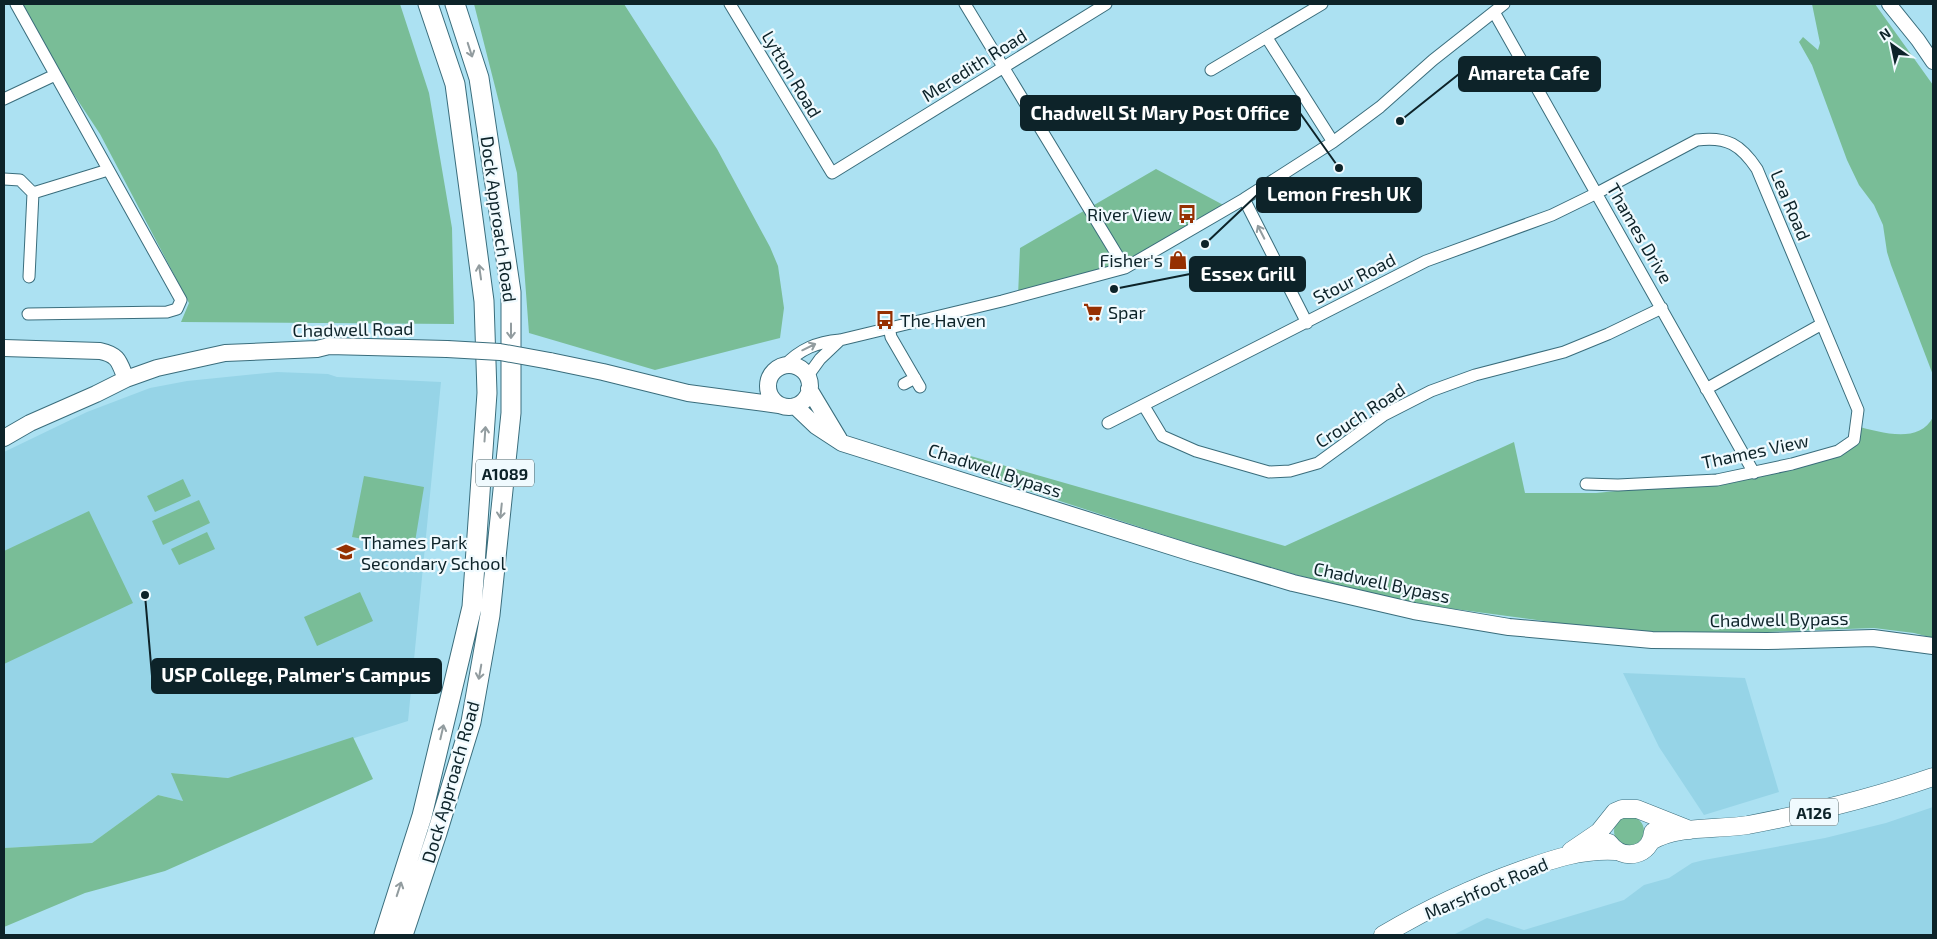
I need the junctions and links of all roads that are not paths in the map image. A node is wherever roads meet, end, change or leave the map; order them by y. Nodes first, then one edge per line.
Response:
1 (16, 4) edge
2 (428, 4) edge
3 (455, 4) edge
4 (731, 4) edge
5 (966, 4) edge
6 (1106, 4) edge
7 (1322, 4) edge
8 (1504, 4) edge
9 (1889, 4) edge
10 (1494, 12) junction
11 (1267, 38) junction
12 (1933, 62) edge
13 (1004, 67) junction
14 (1211, 70) dead end
15 (55, 75) junction
16 (4, 100) edge
17 (1333, 142) junction
18 (860, 156) joint
19 (108, 170) junction
20 (4, 179) edge
21 (33, 193) junction
22 (1597, 193) junction
23 (1244, 200) junction
24 (1125, 268) junction
25 (29, 277) dead end
26 (1662, 308) junction
27 (28, 314) dead end
28 (1306, 323) junction
29 (1822, 324) junction
30 (889, 327) junction
31 (840, 340) junction
32 (4, 348) edge
33 (784, 366) junction
34 (126, 379) junction
35 (769, 381) junction
36 (808, 383) junction
37 (904, 384) dead end
38 (1706, 389) junction
39 (716, 398) junction
40 (787, 406) junction
41 (1144, 406) junction
42 (1108, 423) dead end
43 (1856, 426) joint
44 (4, 438) edge
45 (842, 443) junction
46 (1754, 473) junction
47 (1586, 484) dead end
48 (1933, 646) edge
49 (1933, 777) edge
50 (1637, 809) junction
51 (1607, 824) junction
52 (1690, 830) junction
53 (1651, 842) junction
54 (1616, 850) junction
55 (1563, 856) junction
56 (384, 935) edge
57 (403, 935) edge
58 (1383, 935) edge

1 - 15 street
56 -> 2 highway, Dock Approach Road / A1089
3 -> 57 highway, Dock Approach Road / A1089
4 - 18 street, Lytton Road
5 - 13 street
6 - 13 street, Meredith Road
7 - 11 street
8 - 10 street
9 - 12 street
10 - 17 street
10 - 22 street, Thames Drive
11 - 14 street
11 - 17 street
13 - 18 street, Meredith Road
13 - 24 street
15 - 16 street
15 - 19 street
17 - 23 street
19 - 21 street
19 - 27 street
20 - 21 street
21 - 25 street
22 - 26 street, Thames Drive
22 - 28 street, Stour Road
22 - 29 street, Lea Road
23 - 24 street
28 -> 23 street
24 - 30 street
26 - 38 street, Thames Drive
26 - 41 street, Crouch Road
28 - 41 street, Stour Road
29 - 38 street
29 - 43 street, Lea Road
30 - 31 street
30 - 37 street
33 -> 31 street
31 - 36 street
32 - 34 main road
33 - 35 main road
33 - 36 main road
34 - 39 main road, Chadwell Road, bridge
34 - 44 main road, Chadwell Road
35 - 39 main road, Chadwell Road
35 - 40 main road
36 - 40 main road
36 - 45 main road
38 - 46 street, Thames Drive
39 - 40 main road, Chadwell Road
40 - 45 main road, Chadwell Bypass
41 - 42 street, Stour Road
43 - 46 street, Thames View
45 - 48 main road, Chadwell Bypass
46 - 47 street, Thames View
49 - 52 main road, Marshfoot Road / A126
50 - 51 main road, Marshfoot Road / A126
50 - 52 main road, Marshfoot Road / A126
50 - 53 main road
51 - 54 main road
51 - 55 main road, Marshfoot Road / A126
52 - 53 main road, Marshfoot Road / A126
53 - 54 main road, Marshfoot Road / A126
54 - 55 main road, Marshfoot Road / A126
55 - 58 main road, Marshfoot Road / A126

